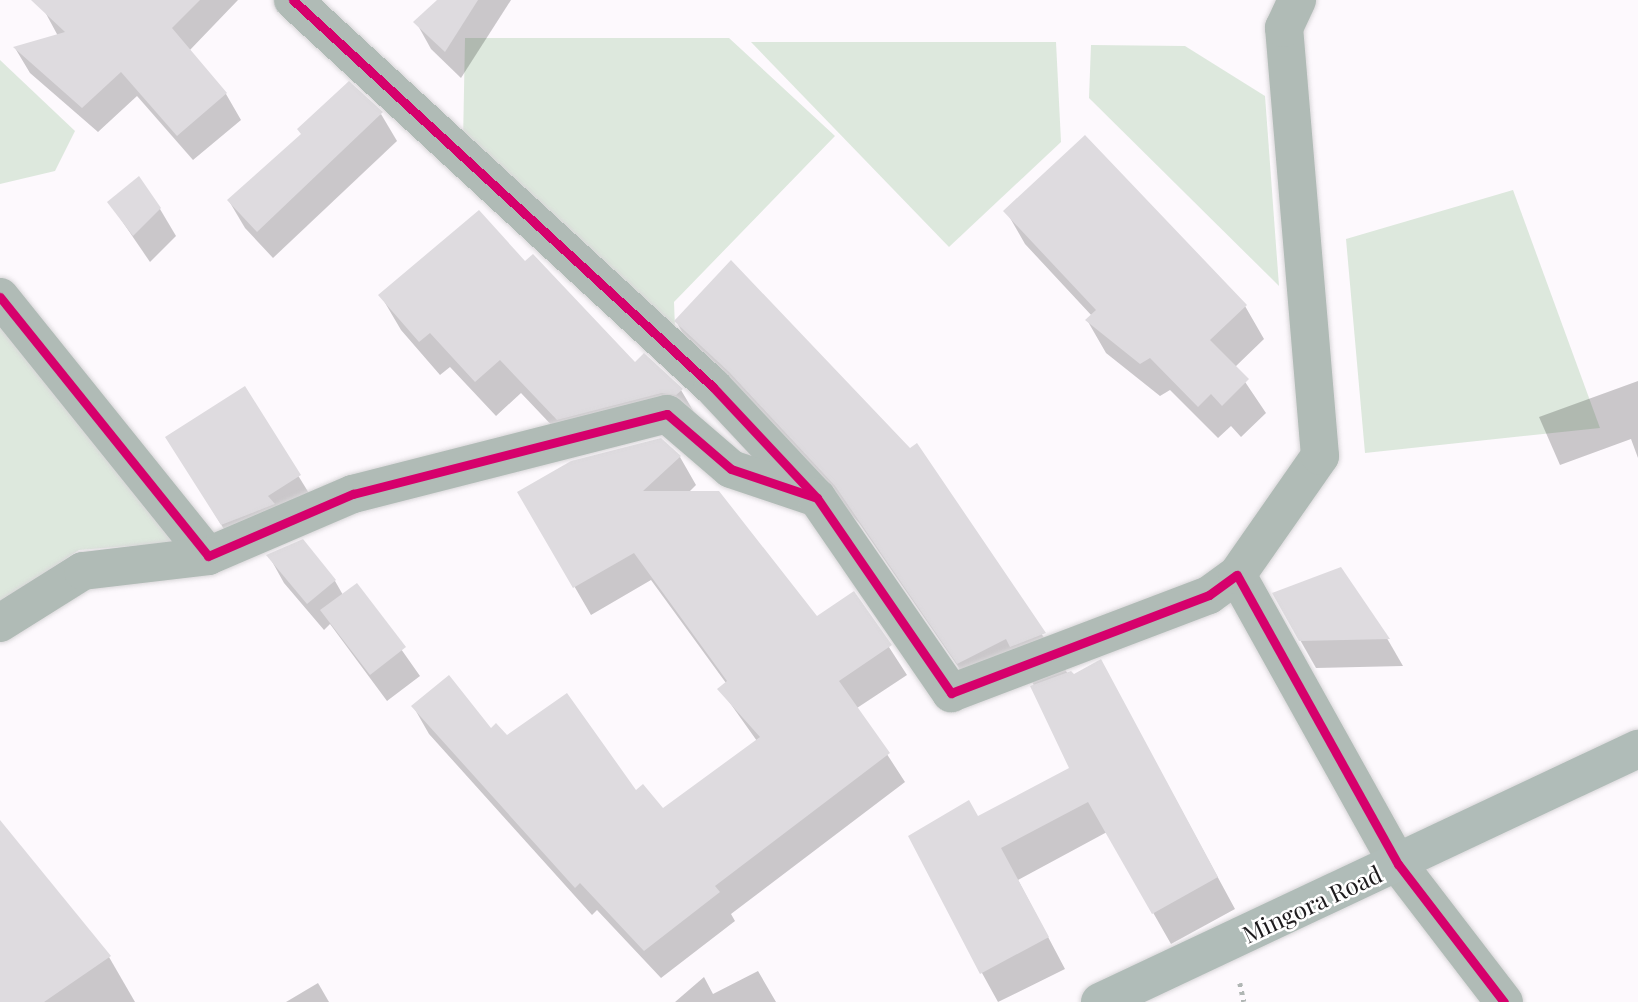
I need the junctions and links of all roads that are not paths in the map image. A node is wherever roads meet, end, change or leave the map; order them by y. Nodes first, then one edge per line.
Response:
1 (293, 0) edge
2 (1297, 0) edge
3 (0, 296) edge
4 (817, 498) junction
5 (208, 556) junction
6 (1237, 575) junction
7 (0, 623) edge
8 (1638, 749) edge
9 (1398, 864) junction
10 (1100, 1002) edge
11 (1504, 1002) edge

1 - 4 street
2 - 6 street
3 - 5 street
4 - 5 street
4 - 6 street
5 - 7 street
6 - 9 street
8 - 9 main road, Mingora Road
9 - 10 main road, Mingora Road
9 - 11 street

